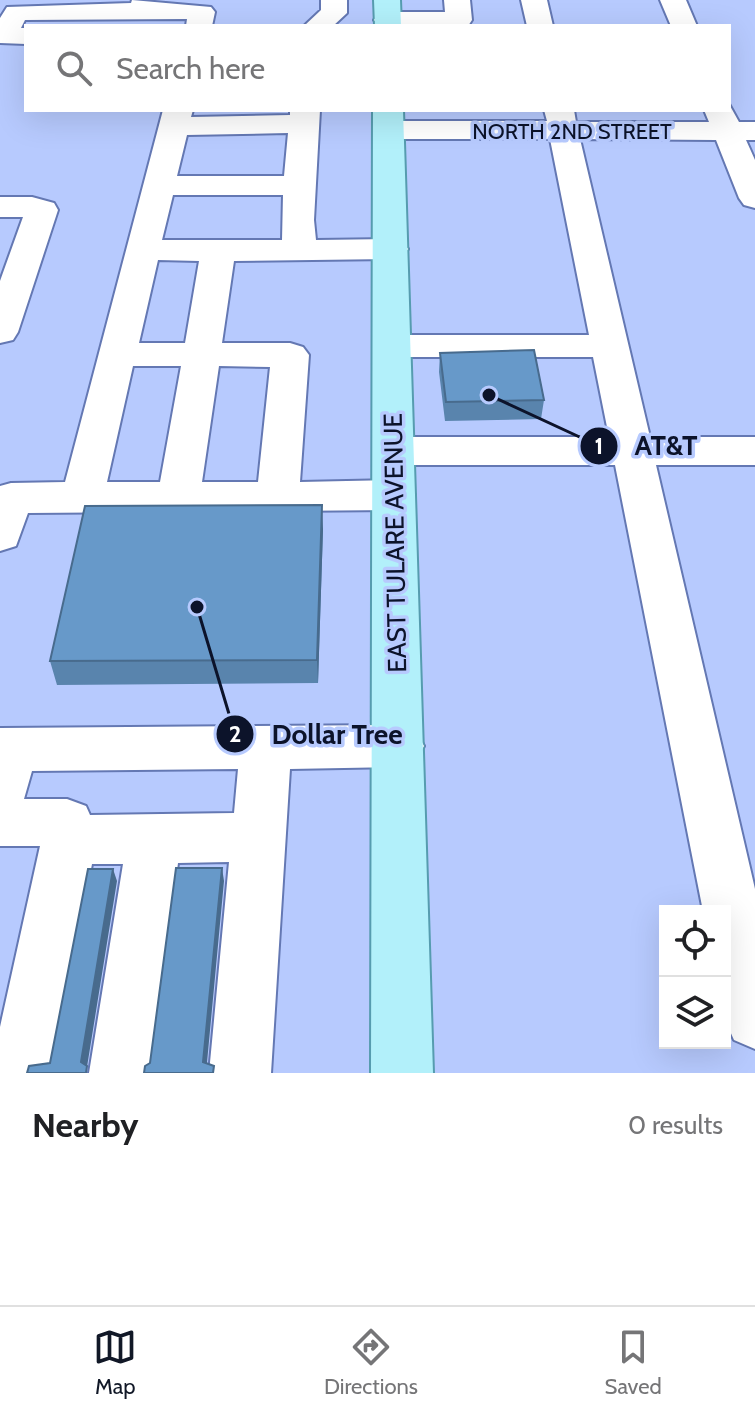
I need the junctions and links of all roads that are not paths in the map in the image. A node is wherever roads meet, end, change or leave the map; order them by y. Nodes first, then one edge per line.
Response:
1 (334, 0) edge
2 (457, 0) edge
3 (534, 0) edge
4 (673, 0) edge
5 (143, 6) edge
6 (202, 13) edge
7 (387, 15) edge
8 (320, 24) edge
9 (540, 24) edge
10 (683, 24) edge
11 (24, 36) edge
12 (304, 117) edge
13 (389, 120) edge
14 (562, 120) edge
15 (734, 124) edge
16 (174, 147) edge
17 (290, 165) junction
18 (755, 198) edge
19 (0, 207) edge
20 (298, 235) junction
21 (146, 236) junction
22 (391, 249) junction
23 (218, 251) junction
24 (0, 332) edge
25 (608, 333) junction
26 (392, 346) junction
27 (117, 354) junction
28 (202, 354) junction
29 (633, 451) junction
30 (755, 451) edge
31 (394, 473) junction
32 (82, 497) junction
33 (179, 497) junction
34 (278, 497) junction
35 (0, 535) edge
36 (398, 746) junction
37 (266, 747) junction
38 (4, 764) edge
39 (0, 822) edge
40 (258, 837) junction
41 (154, 839) junction
42 (69, 840) junction
43 (755, 1019) edge
44 (21, 1073) edge
45 (120, 1073) edge
46 (240, 1073) edge
47 (402, 1073) edge

1 - 8 street
2 - 7 street
3 - 9 street
4 - 10 street
5 - 6 street
5 - 11 street
12 - 16 street
12 - 17 street
13 - 14 street, NORTH 2ND STREET
13 - 22 main road, EAST TULARE AVENUE
14 - 15 street, NORTH 2ND STREET
14 - 25 street
15 - 18 street
16 - 17 street
16 - 21 street
17 - 20 street
19 - 24 street
20 - 21 street
20 - 22 street
20 - 23 street
21 - 23 street
21 - 27 street
22 - 26 main road, EAST TULARE AVENUE
23 - 28 street
25 - 26 street
25 - 29 street
26 - 31 main road, EAST TULARE AVENUE
27 - 28 street
27 - 32 street
28 - 33 street
28 - 34 street
29 - 30 street
29 - 31 street
29 - 43 street
31 - 34 street
31 - 36 main road, EAST TULARE AVENUE
32 - 33 street
32 - 35 street
33 - 34 street
36 - 37 street
36 - 47 main road, EAST TULARE AVENUE
37 - 38 street
37 - 40 street
39 - 42 street
40 - 41 street
40 - 46 street
41 - 42 street
41 - 45 street
42 - 44 street

